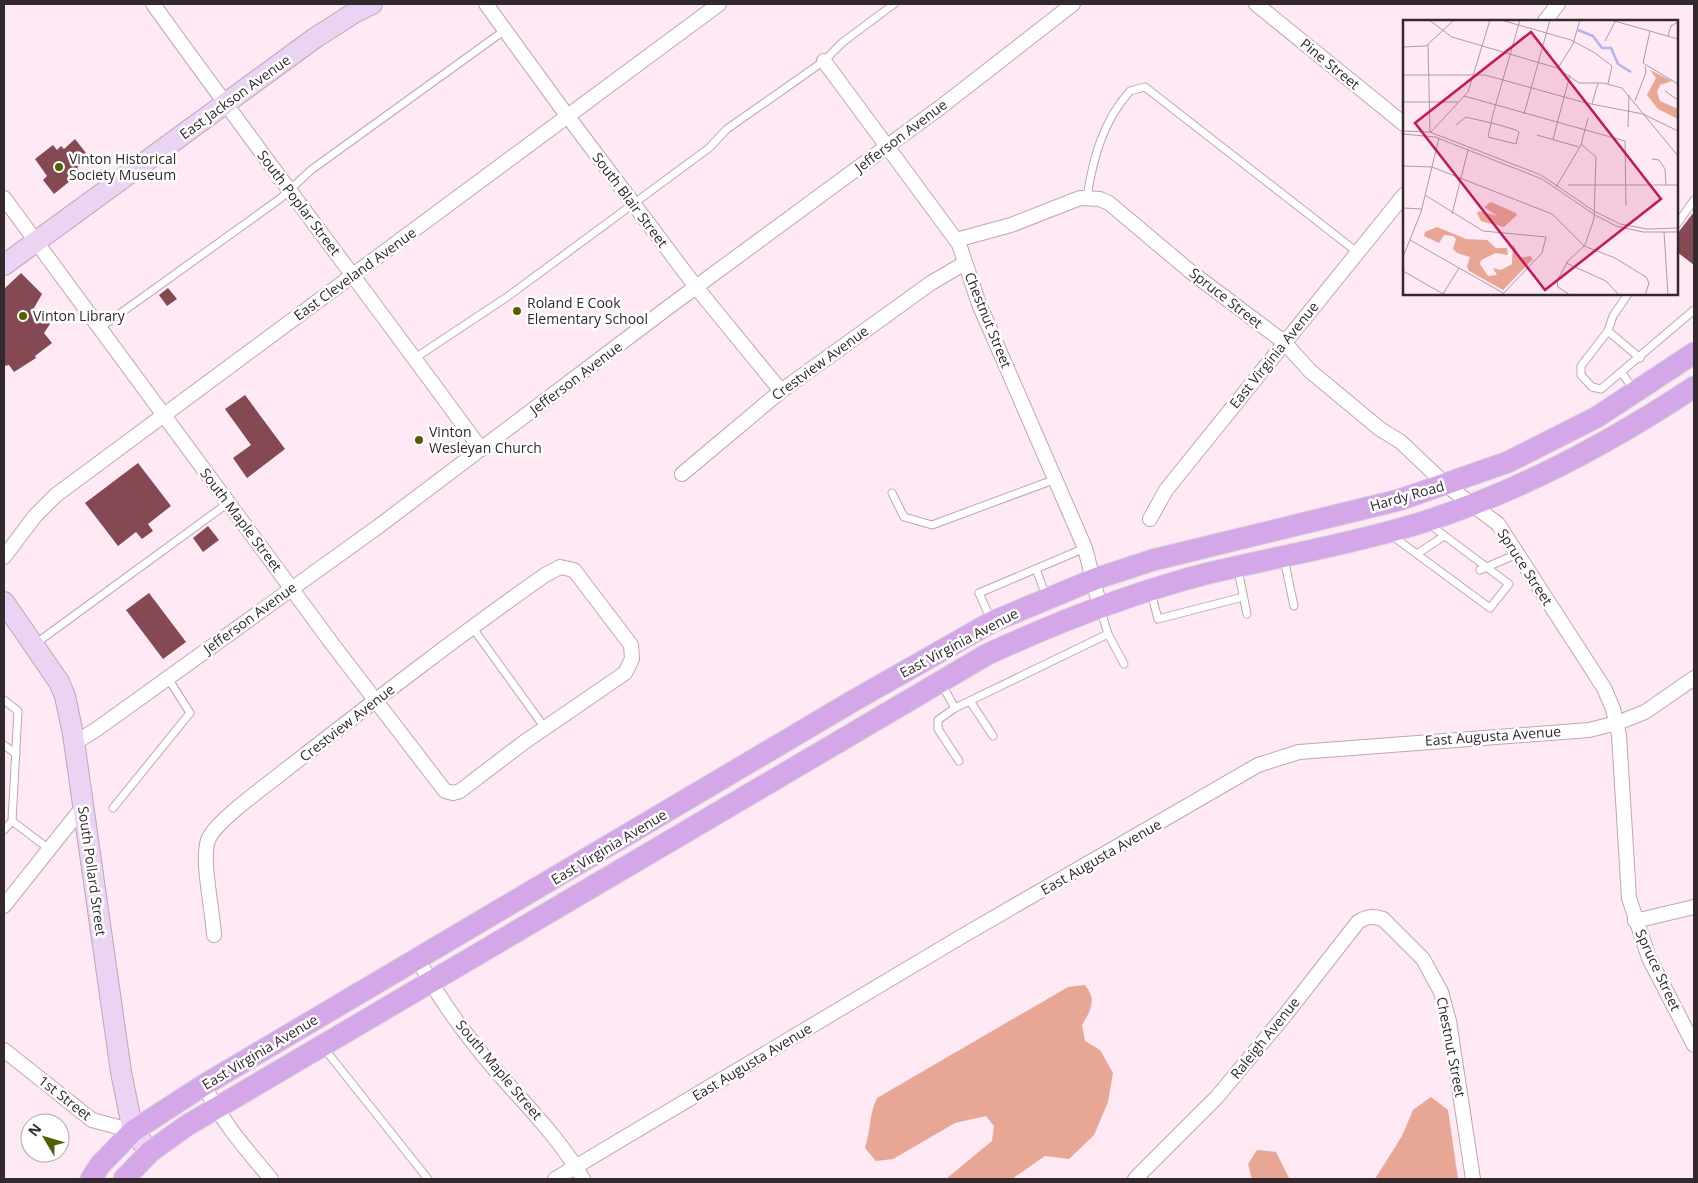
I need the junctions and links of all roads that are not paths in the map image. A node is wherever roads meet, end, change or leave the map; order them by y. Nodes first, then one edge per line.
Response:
1 (153, 4) edge
2 (486, 4) edge
3 (719, 4) edge
4 (894, 4) edge
5 (1073, 4) edge
6 (1256, 4) edge
7 (1558, 4) edge
8 (364, 5) edge
9 (1546, 20) edge
10 (505, 30) junction
11 (824, 61) junction
12 (225, 104) junction
13 (568, 116) junction
14 (1403, 123) edge
15 (887, 147) junction
16 (289, 191) junction
17 (1403, 196) edge
18 (1087, 197) junction
19 (4, 198) edge
20 (1694, 200) edge
21 (634, 204) junction
22 (1678, 223) edge
23 (956, 240) junction
24 (36, 242) junction
25 (1357, 252) junction
26 (965, 263) junction
27 (4, 265) edge
28 (354, 276) junction
29 (696, 287) junction
30 (1627, 295) edge
31 (1694, 310) edge
32 (100, 328) junction
33 (1608, 331) junction
34 (1284, 342) junction
35 (1694, 353) edge
36 (415, 358) junction
37 (1640, 358) junction
38 (1622, 373) junction
39 (1694, 387) edge
40 (781, 390) junction
41 (1636, 393) junction
42 (164, 416) junction
43 (481, 449) junction
44 (682, 474) dead end
45 (1056, 479) junction
46 (1446, 485) junction
47 (892, 493) dead end
48 (228, 503) junction
49 (1473, 504) junction
50 (1150, 519) dead end
51 (1425, 521) junction
52 (1387, 532) junction
53 (1444, 536) junction
54 (1085, 548) junction
55 (1417, 554) junction
56 (1516, 554) junction
57 (1283, 556) junction
58 (4, 557) edge
59 (1237, 567) junction
60 (1483, 568) junction
61 (1036, 569) junction
62 (1094, 579) junction
63 (292, 588) junction
64 (1151, 589) junction
65 (1243, 596) junction
66 (1047, 598) junction
67 (4, 602) edge
68 (1294, 606) dead end
69 (1100, 607) junction
70 (1247, 614) dead end
71 (992, 622) junction
72 (472, 627) junction
73 (1108, 634) junction
74 (35, 645) junction
75 (1124, 664) dead end
76 (168, 678) junction
77 (1694, 678) edge
78 (940, 682) junction
79 (4, 700) edge
80 (375, 700) junction
81 (970, 701) junction
82 (955, 708) junction
83 (1617, 723) junction
84 (545, 728) junction
85 (993, 736) dead end
86 (74, 744) junction
87 (4, 745) edge
88 (16, 754) junction
89 (959, 761) dead end
90 (82, 808) junction
91 (113, 808) dead end
92 (12, 821) junction
93 (4, 830) edge
94 (49, 849) junction
95 (4, 906) edge
96 (1694, 907) edge
97 (1635, 921) junction
98 (1395, 930) joint
99 (214, 935) dead end
100 (418, 959) junction
101 (430, 983) junction
102 (1694, 1045) edge
103 (323, 1047) junction
104 (4, 1050) edge
105 (204, 1085) junction
106 (216, 1110) junction
107 (133, 1131) junction
108 (150, 1152) junction
109 (576, 1167) junction
110 (90, 1179) edge
111 (124, 1179) edge
112 (271, 1179) edge
113 (428, 1179) edge
114 (555, 1179) edge
115 (583, 1179) edge
116 (1135, 1179) edge
117 (1473, 1179) edge

1 - 12 street, South Poplar Street
2 - 10 street, South Blair Street
3 - 13 street, East Cleveland Avenue
4 - 11 lane
5 - 15 street, Jefferson Avenue
6 - 14 street, Pine Street
7 - 9 street
8 - 12 main road, East Jackson Avenue
10 - 13 street, South Blair Street
10 - 16 lane
11 - 15 street, Chestnut Street
11 - 21 lane
12 - 16 street, South Poplar Street
12 - 24 main road, East Jackson Avenue
13 - 21 street, South Blair Street
13 - 28 street, East Cleveland Avenue
15 - 23 street, Chestnut Street
15 - 29 street, Jefferson Avenue
16 - 28 street, South Poplar Street
16 - 32 lane
17 - 25 street, East Virginia Avenue
18 - 23 street
18 - 25 lane
18 - 34 street, Spruce Street
19 - 24 street, South Maple Street
20 - 22 lane
21 - 29 street, South Blair Street
21 - 36 lane
23 - 26 street, Chestnut Street
24 - 27 main road, East Jackson Avenue
24 - 32 street, South Maple Street
25 - 34 street, East Virginia Avenue
26 - 40 street, Crestview Avenue
26 - 45 street, Chestnut Street
28 - 36 street, South Poplar Street
28 - 42 street, East Cleveland Avenue
29 - 40 street, South Blair Street
29 - 43 street, Jefferson Avenue
30 - 33 lane
31 - 37 lane
32 - 42 street, South Maple Street
33 - 37 lane
33 - 38 lane
34 - 46 street, Spruce Street
34 - 50 street, East Virginia Avenue
35 - 41 main road, Hardy Road
36 - 43 street, South Poplar Street
37 - 38 lane
38 - 41 lane
39 - 49 main road, Hardy Road
40 - 44 street, Crestview Avenue
41 - 46 main road, Hardy Road
42 - 48 street, South Maple Street
42 - 58 street, East Cleveland Avenue
43 - 63 street, Jefferson Avenue
45 - 47 lane
45 - 54 street, Chestnut Street
46 - 49 street, Spruce Street
46 - 62 main road, Hardy Road
48 - 63 street, South Maple Street
48 - 74 lane
49 - 51 main road, Hardy Road
49 - 56 street, Spruce Street
51 - 52 main road, Hardy Road
51 - 53 lane
52 - 55 lane
52 - 57 main road, Hardy Road
53 - 55 lane
53 - 60 lane
54 - 61 lane
54 - 62 street, Chestnut Street
55 - 60 lane
56 - 60 lane
56 - 83 street, Spruce Street
57 - 59 main road, Hardy Road
57 - 68 lane
59 - 64 main road, Hardy Road
59 - 65 lane
61 - 66 lane
61 - 71 lane
62 - 66 main road, East Virginia Avenue
62 - 69 street, Chestnut Street
63 - 76 street, Jefferson Avenue
63 - 80 street, South Maple Street
64 - 65 lane
64 - 69 main road, Hardy Road
65 - 70 lane
66 - 71 main road, East Virginia Avenue
67 - 74 main road, South Pollard Street
69 - 73 lane
69 - 78 main road, East Virginia Avenue
71 - 100 main road, East Virginia Avenue
72 - 80 street, Crestview Avenue
72 - 84 lane
72 - 84 street, Crestview Avenue
73 - 75 lane
73 - 81 lane
74 - 86 main road, South Pollard Street
76 - 86 street, Jefferson Avenue
76 - 91 lane
77 - 83 street, East Augusta Avenue
78 - 82 lane
78 - 101 main road, East Virginia Avenue
79 - 88 lane
80 - 84 street, South Maple Street
80 - 99 street, Crestview Avenue
81 - 82 lane
81 - 85 lane
82 - 89 lane
83 - 97 street, Spruce Street
83 - 109 street, East Augusta Avenue
86 - 90 main road, South Pollard Street
87 - 88 lane
88 - 92 lane
90 - 94 street
90 - 107 main road, South Pollard Street
92 - 93 lane
92 - 94 lane
94 - 95 street
96 - 97 street
97 - 102 street, Spruce Street
98 - 116 street, Raleigh Avenue
98 - 117 street, Chestnut Street
100 - 101 street, South Maple Street
100 - 105 main road, East Virginia Avenue
101 - 103 main road, East Virginia Avenue
101 - 109 street, South Maple Street
103 - 106 main road, East Virginia Avenue
103 - 113 lane
104 - 107 street, 1st Street
105 - 106 street
105 - 107 main road, East Virginia Avenue
106 - 108 main road, East Virginia Avenue
106 - 112 street
107 - 108 main road, South Pollard Street
107 - 110 main road, East Virginia Avenue
108 - 111 main road, East Virginia Avenue
109 - 114 street, East Augusta Avenue
109 - 115 street, South Maple Street

